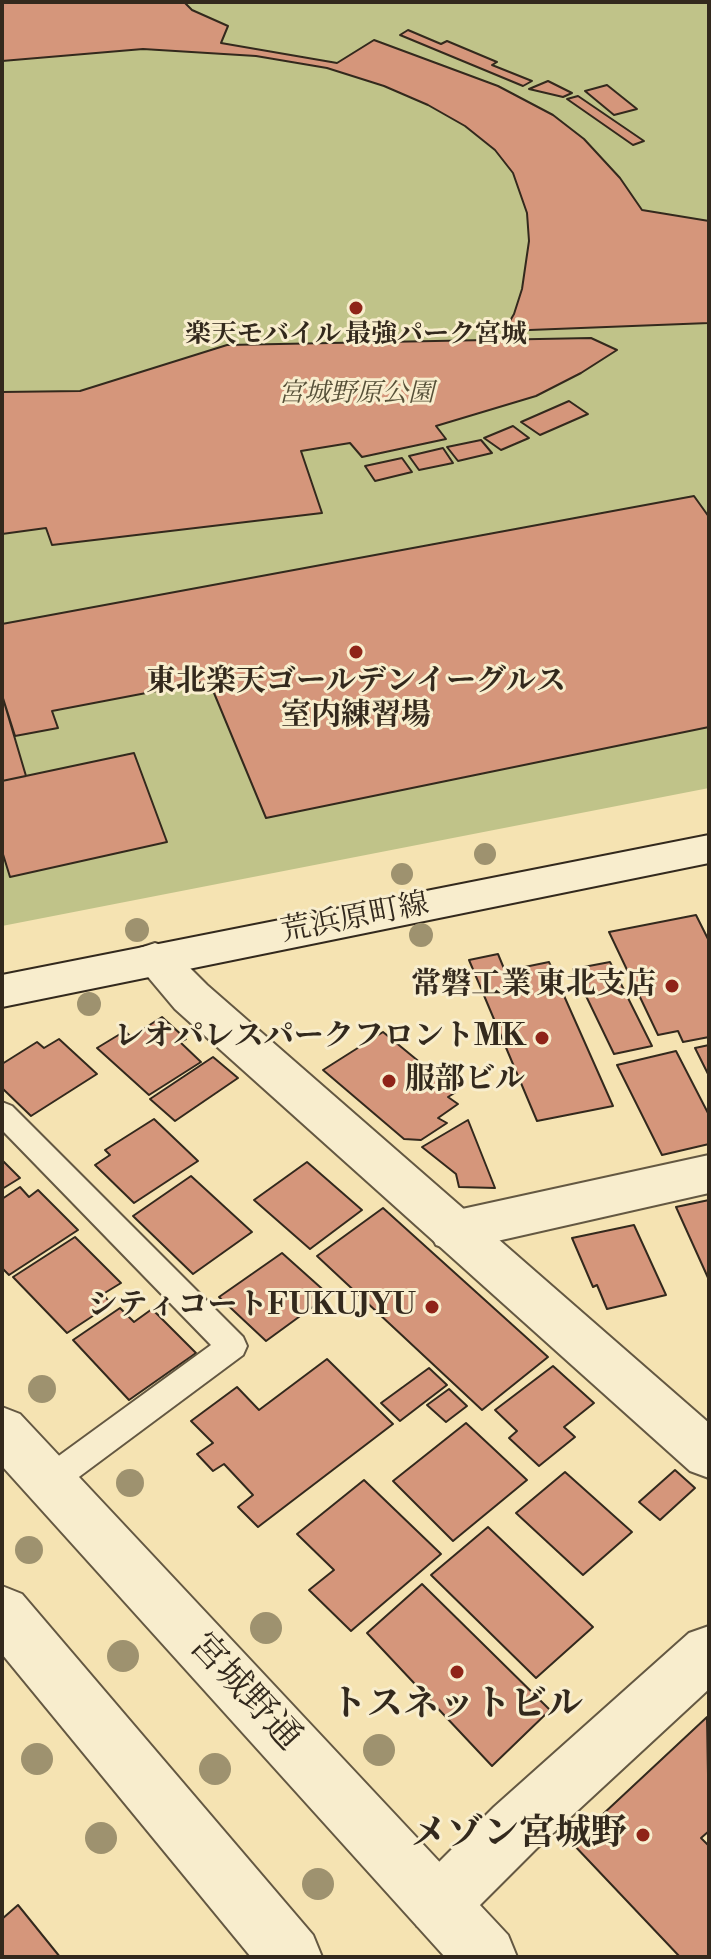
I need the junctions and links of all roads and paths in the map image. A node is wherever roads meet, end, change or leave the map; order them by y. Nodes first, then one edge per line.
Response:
1 (709, 849) edge
2 (155, 959) junction
3 (2, 991) edge
4 (2, 1113) edge
5 (709, 1174) edge
6 (453, 1231) junction
7 (2, 1430) edge
8 (709, 1455) edge
9 (49, 1481) junction
10 (2, 1612) edge
11 (709, 1652) edge
12 (438, 1905) junction
13 (291, 1957) edge
14 (486, 1957) edge

1 - 2 street, 荒浜原町線
2 - 3 street, 荒浜原町線
2 - 6 street
4 - 9 lane
5 - 6 street
6 - 8 street
7 - 9 street, 宮城野通
9 - 12 street, 宮城野通
10 - 13 street
11 - 12 street
12 - 14 street, 宮城野通

